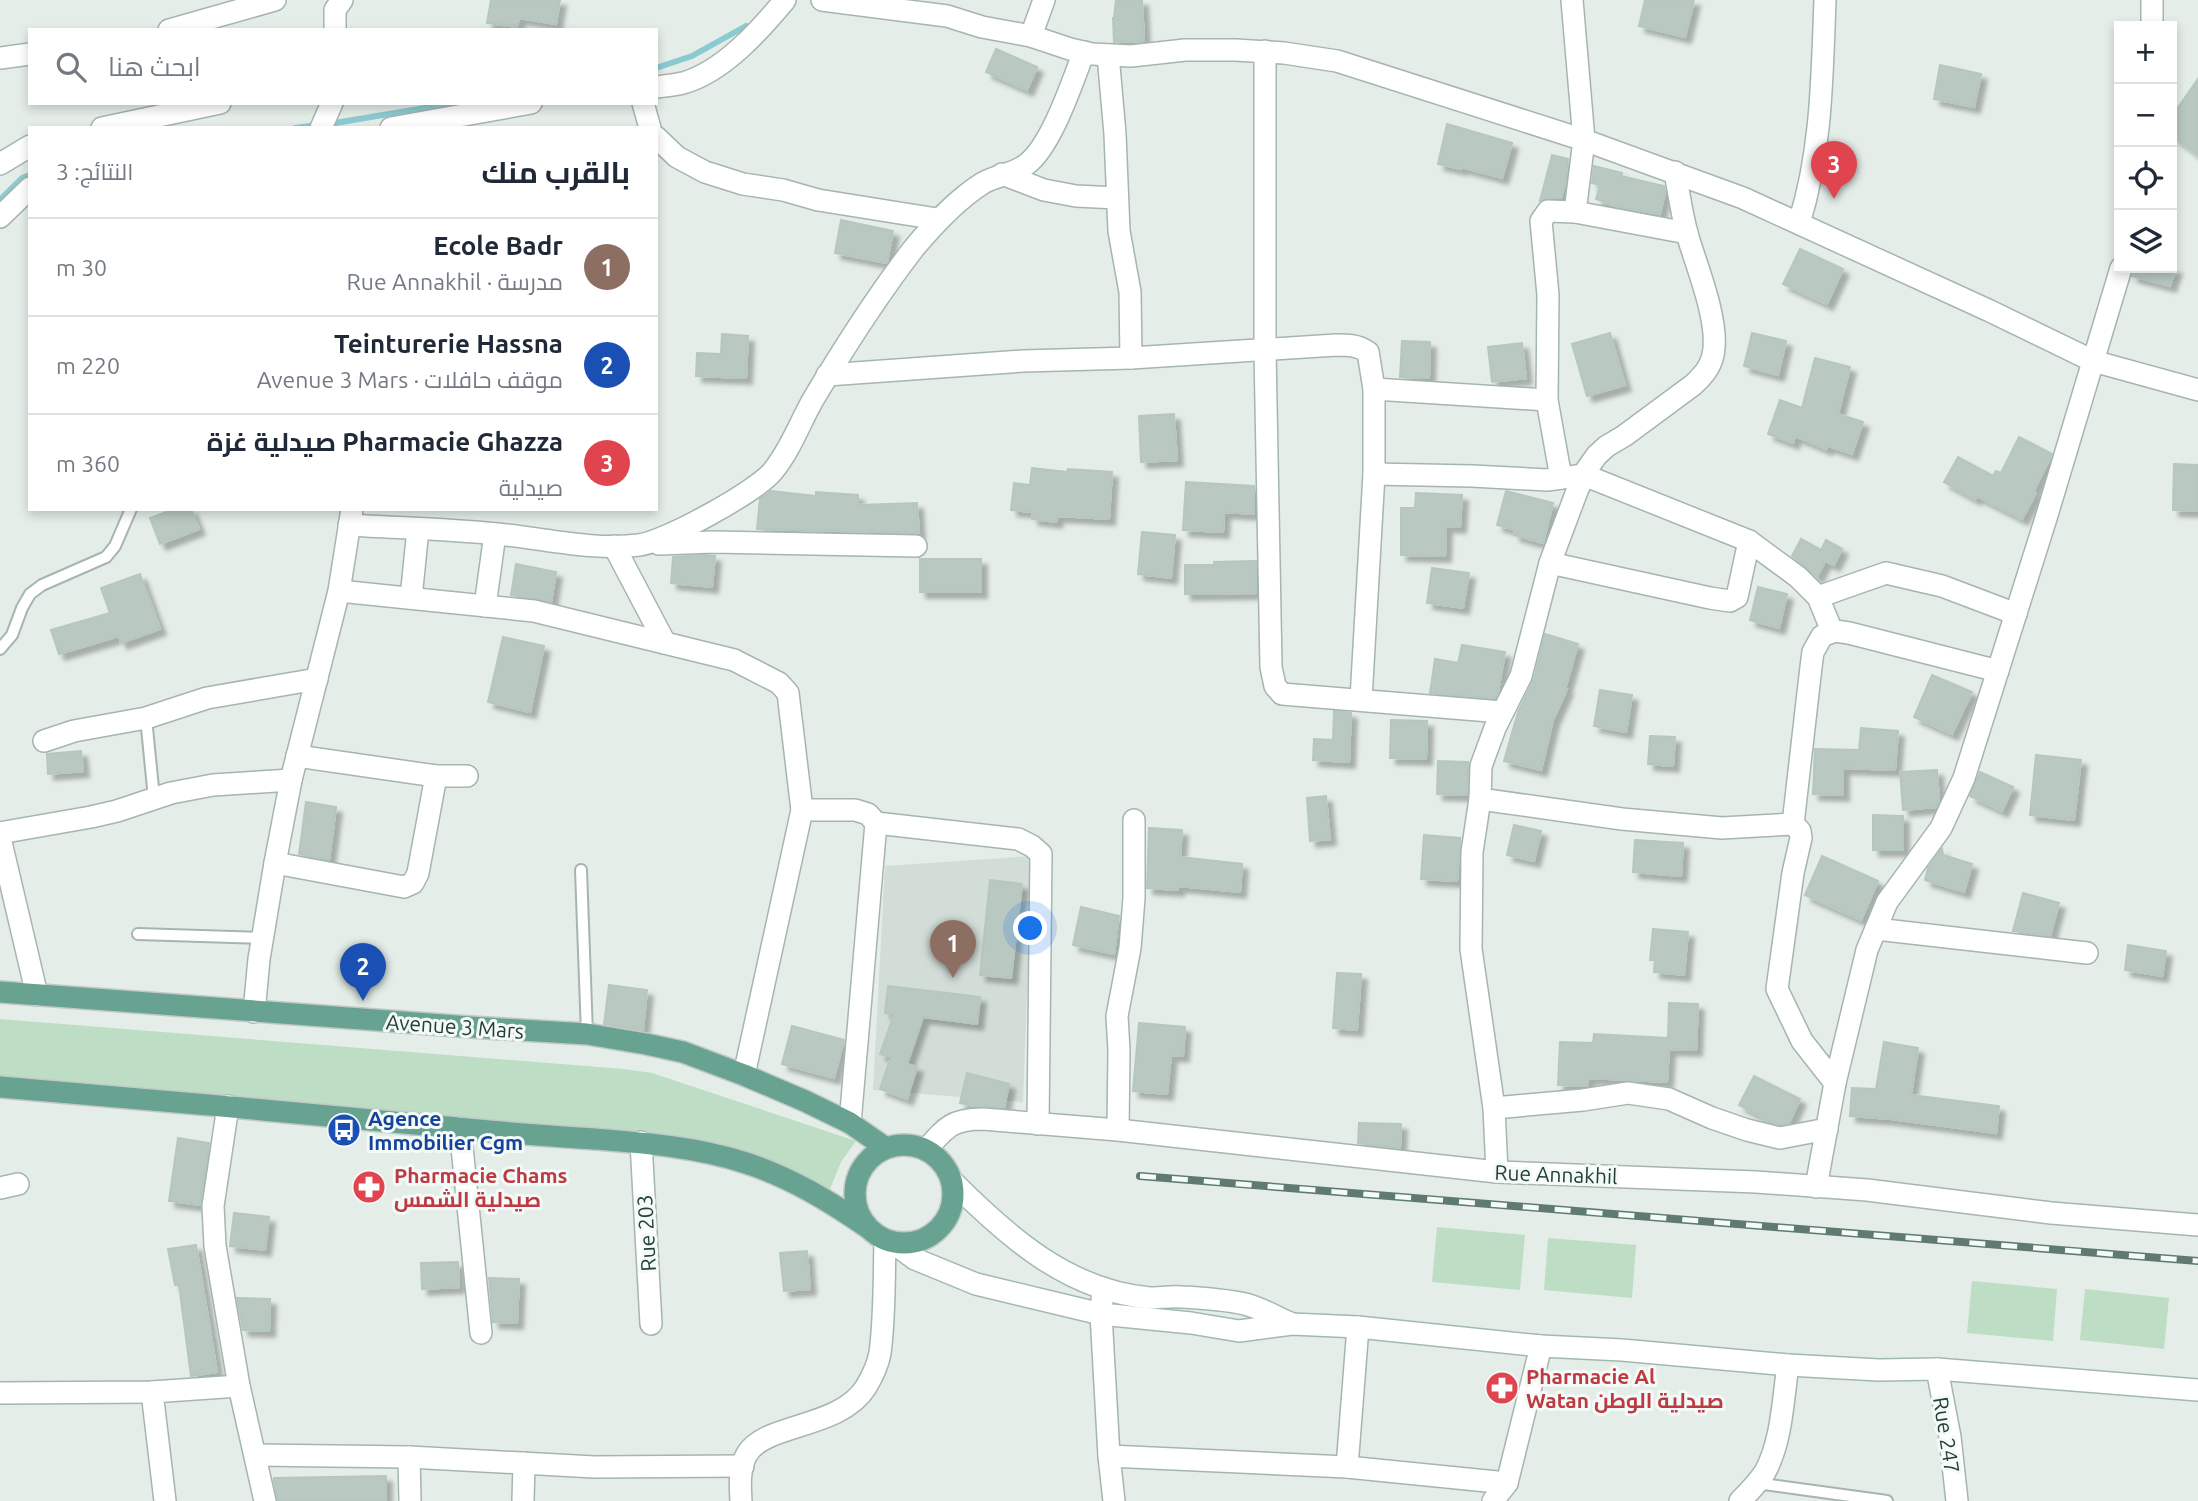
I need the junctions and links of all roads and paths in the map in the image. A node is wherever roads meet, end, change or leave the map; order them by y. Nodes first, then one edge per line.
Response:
1 (275, 0) edge
2 (342, 0) edge
3 (785, 0) edge
4 (822, 0) edge
5 (1044, 0) edge
6 (1572, 0) edge
7 (1825, 0) edge
8 (2152, 0) edge
9 (875, 3) edge
10 (947, 8) edge
11 (2152, 21) edge
12 (176, 28) edge
13 (335, 28) edge
14 (1031, 36) junction
15 (1265, 51) junction
16 (1084, 52) junction
17 (28, 54) edge
18 (1108, 55) junction
19 (0, 58) edge
20 (658, 88) edge
21 (211, 105) edge
22 (332, 105) edge
23 (520, 105) edge
24 (644, 105) edge
25 (111, 126) edge
26 (322, 126) edge
27 (402, 126) edge
28 (649, 126) edge
29 (658, 139) edge
30 (1584, 140) junction
31 (28, 147) edge
32 (0, 164) edge
33 (1675, 172) junction
34 (1002, 174) junction
35 (28, 190) edge
36 (1117, 198) junction
37 (1575, 212) junction
38 (0, 217) edge
39 (937, 219) junction
40 (1799, 223) junction
41 (1687, 233) junction
42 (2119, 273) edge
43 (1265, 351) junction
44 (1131, 358) junction
45 (2093, 361) junction
46 (827, 375) junction
47 (1374, 388) junction
48 (2198, 390) edge
49 (1547, 400) junction
50 (1374, 474) junction
51 (1584, 475) junction
52 (1561, 478) junction
53 (130, 511) edge
54 (350, 517) edge
55 (418, 529) junction
56 (495, 534) junction
57 (1749, 541) junction
58 (642, 545) junction
59 (614, 546) junction
60 (916, 546) dead end
61 (1550, 563) junction
62 (339, 591) junction
63 (1818, 597) junction
64 (411, 598) junction
65 (485, 606) junction
66 (2016, 614) junction
67 (1832, 631) junction
68 (665, 642) junction
69 (0, 649) edge
70 (1998, 671) junction
71 (317, 679) junction
72 (1362, 699) junction
73 (1502, 712) junction
74 (146, 718) junction
75 (44, 741) dead end
76 (297, 756) junction
77 (436, 776) junction
78 (467, 776) dead end
79 (291, 780) junction
80 (154, 798) junction
81 (1479, 799) junction
82 (802, 810) junction
83 (1134, 820) dead end
84 (876, 823) junction
85 (1793, 824) junction
86 (0, 835) edge
87 (275, 863) junction
88 (580, 870) dead end
89 (1876, 929) junction
90 (138, 934) dead end
91 (263, 937) junction
92 (2087, 953) dead end
93 (0, 992) edge
94 (37, 995) junction
95 (254, 1012) junction
96 (587, 1034) junction
97 (744, 1075) junction
98 (1835, 1083) junction
99 (0, 1087) edge
100 (228, 1106) junction
101 (1494, 1108) junction
102 (850, 1123) junction
103 (1038, 1124) junction
104 (460, 1128) junction
105 (1827, 1129) junction
106 (1118, 1130) junction
107 (641, 1142) junction
108 (886, 1148) junction
109 (926, 1150) junction
110 (1497, 1172) junction
111 (952, 1181) junction
112 (1816, 1187) junction
113 (2198, 1225) edge
114 (867, 1227) junction
115 (889, 1241) junction
116 (1103, 1288) junction
117 (1101, 1314) junction
118 (651, 1324) dead end
119 (1292, 1324) junction
120 (1358, 1328) junction
121 (481, 1333) dead end
122 (1541, 1346) junction
123 (1788, 1365) junction
124 (1937, 1369) junction
125 (239, 1386) junction
126 (2198, 1390) edge
127 (0, 1392) edge
128 (152, 1392) junction
129 (256, 1455) junction
130 (1109, 1456) junction
131 (409, 1457) junction
132 (524, 1463) junction
133 (743, 1466) junction
134 (1347, 1467) junction
135 (1507, 1483) junction
136 (1756, 1483) junction
137 (165, 1501) edge
138 (265, 1501) edge
139 (410, 1501) edge
140 (523, 1501) edge
141 (741, 1501) edge
142 (1114, 1501) edge
143 (1493, 1501) edge
144 (1740, 1501) edge
145 (1887, 1501) edge
146 (1957, 1501) edge

1 - 12 street
2 - 13 street
3 - 20 street
4 - 9 street
5 - 14 street
6 - 30 street
7 - 40 street
8 - 11 street
9 - 10 street
10 - 14 street
14 - 16 street
15 - 18 street
15 - 30 street
15 - 43 street
16 - 18 street
16 - 34 street
17 - 19 street
18 - 36 street
21 - 25 street
22 - 26 street
23 - 27 street
24 - 28 street
29 - 39 street
30 - 33 street
30 - 37 street
31 - 32 street
33 - 40 street
33 - 41 street
34 - 36 street
34 - 39 street
35 - 38 street
36 - 44 street
37 - 41 street
37 - 49 street
39 - 46 street
40 - 45 street
41 - 51 street
42 - 45 street
43 - 44 street
43 - 47 street
43 - 72 street
44 - 46 street
45 - 48 street
45 - 66 street
46 - 58 street
47 - 49 street
47 - 50 street
49 - 52 street
50 - 52 street
50 - 72 street
51 - 52 street
51 - 57 street
51 - 61 street
53 - 69 lane
54 - 55 street
54 - 62 street
55 - 56 street
55 - 64 street
56 - 59 street
56 - 65 street
57 - 61 street
57 - 63 street
58 - 59 street
58 - 60 street
59 - 68 street
61 - 73 street
62 - 64 street
62 - 71 street
63 - 66 street
63 - 67 street
64 - 65 street
65 - 68 street
66 - 70 street
67 - 70 street
67 - 85 street
68 - 82 street
70 - 89 street
71 - 74 street
71 - 76 street
72 - 73 street
73 - 81 street
74 - 75 street
74 - 80 lane
76 - 77 street
76 - 79 street
77 - 78 street
77 - 87 street
79 - 80 street
79 - 87 street
80 - 86 street
81 - 85 street
81 - 101 street
82 - 84 street
82 - 97 street
83 - 106 street
84 - 102 street
84 - 103 street
85 - 98 street
86 - 94 street
87 - 91 street
88 - 96 lane
89 - 92 street
89 - 98 street
90 - 91 lane
91 - 95 street
93 - 94 main road, Avenue 3 Mars
94 - 95 main road, Avenue 3 Mars
95 - 96 main road, Avenue 3 Mars
96 - 97 main road, Avenue 3 Mars
97 - 102 main road, Avenue 3 Mars
98 - 105 street
99 - 100 main road
100 - 104 main road
100 - 125 street
101 - 105 street
101 - 110 street
102 - 108 main road, Avenue 3 Mars
103 - 106 street, Rue Annakhil
103 - 109 street, Rue Annakhil
104 - 107 main road
104 - 121 street
105 - 112 street
106 - 110 street, Rue Annakhil
107 - 114 main road
107 - 118 street, Rue 203
108 - 109 main road
108 - 114 main road
109 - 111 main road
110 - 112 street, Rue Annakhil
111 - 115 main road
111 - 116 street
112 - 113 street, Rue Annakhil
114 - 115 main road
115 - 117 street
115 - 133 street
116 - 117 street
116 - 119 street
117 - 119 street
117 - 130 street
119 - 120 street
120 - 122 street
120 - 134 street
122 - 123 street
122 - 135 street
123 - 124 street
123 - 136 street
124 - 126 street
124 - 146 street, Rue 247
125 - 128 street
125 - 129 street
127 - 128 street
128 - 137 street
129 - 131 street
129 - 138 street
130 - 134 street
130 - 142 street
131 - 132 street
131 - 139 street
132 - 133 street
132 - 140 street
133 - 141 street
134 - 135 street
135 - 143 street
136 - 144 street
136 - 145 lane

